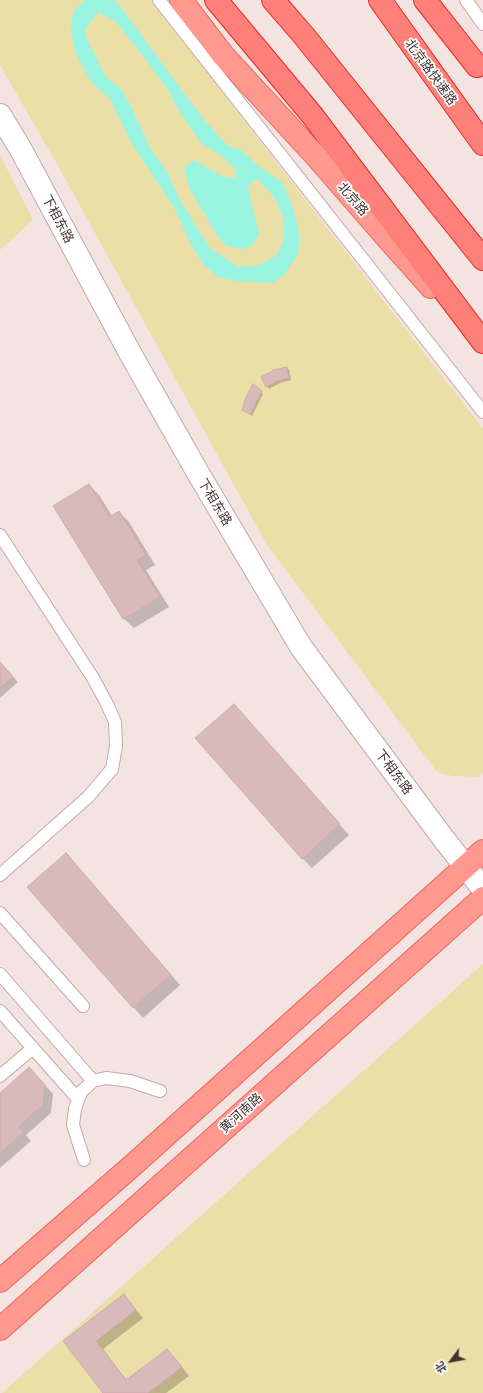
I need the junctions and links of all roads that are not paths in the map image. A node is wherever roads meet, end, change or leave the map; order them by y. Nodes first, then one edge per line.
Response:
1 (159, 0) edge
2 (181, 0) edge
3 (273, 0) edge
4 (380, 0) edge
5 (425, 0) edge
6 (437, 0) edge
7 (466, 0) edge
8 (221, 7) edge
9 (483, 24) edge
10 (219, 64) junction
11 (480, 70) edge
12 (0, 115) edge
13 (483, 144) edge
14 (483, 259) edge
15 (483, 343) edge
16 (483, 412) edge
17 (0, 535) edge
18 (483, 851) edge
19 (466, 867) junction
20 (0, 875) edge
21 (483, 889) edge
22 (483, 898) edge
23 (0, 913) edge
24 (0, 974) edge
25 (83, 1006) dead end
26 (0, 1011) edge
27 (32, 1048) junction
28 (0, 1076) edge
29 (93, 1081) junction
30 (160, 1091) dead end
31 (78, 1099) junction
32 (84, 1160) dead end
33 (0, 1281) edge
34 (0, 1329) edge

1 - 10 lane
2 - 10 main road, 北京路
3 - 14 highway
4 - 13 highway, 北京路快速路
5 - 11 highway
6 - 11 main road
7 - 9 lane
8 - 15 highway
10 - 15 main road, 北京路
10 - 16 lane
12 - 19 street, 下相东路
17 - 20 lane
18 - 19 main road
19 - 21 street, 下相东路
19 - 33 main road
22 - 34 main road, 黄河南路
23 - 25 lane
24 - 29 lane
26 - 27 lane
27 - 28 lane
27 - 31 lane
29 - 30 lane
29 - 31 lane
31 - 32 lane

